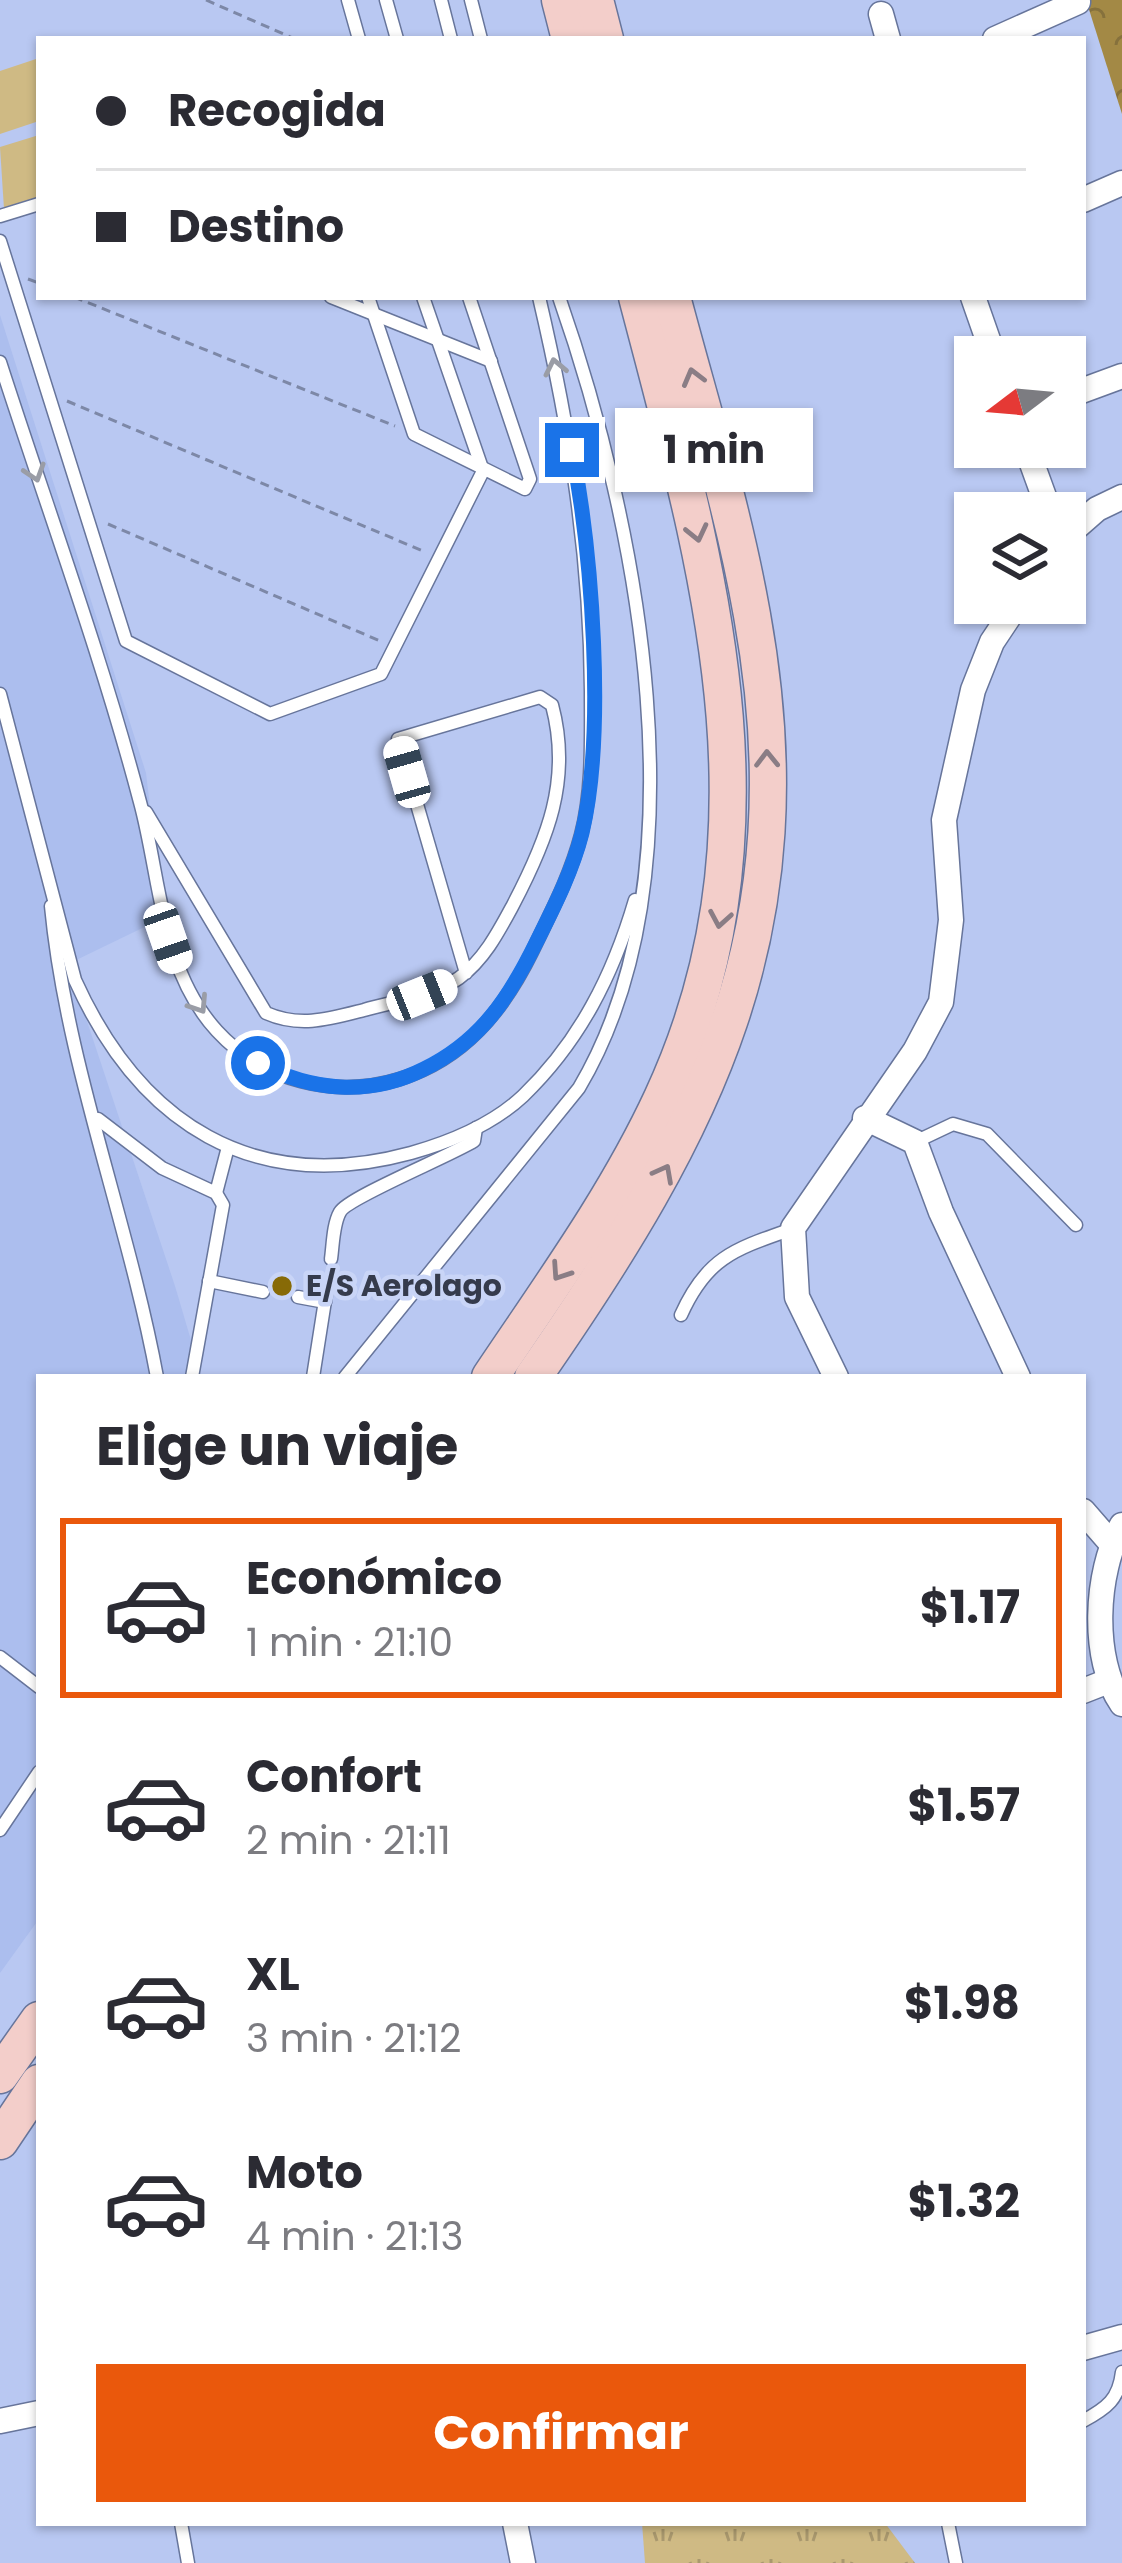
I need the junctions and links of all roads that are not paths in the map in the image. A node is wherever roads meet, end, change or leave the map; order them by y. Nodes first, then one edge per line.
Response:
1 (348, 0) edge
2 (386, 0) edge
3 (441, 0) edge
4 (471, 0) edge
5 (560, 0) edge
6 (595, 0) edge
7 (1078, 2) edge
8 (880, 14) dead end
9 (358, 36) edge
10 (396, 36) edge
11 (450, 36) edge
12 (480, 36) edge
13 (569, 36) edge
14 (604, 36) edge
15 (887, 36) edge
16 (1001, 36) edge
17 (1122, 183) edge
18 (1086, 199) edge
19 (36, 205) edge
20 (0, 216) edge
21 (0, 241) edge
22 (338, 300) edge
23 (369, 300) edge
24 (425, 300) edge
25 (470, 300) edge
26 (540, 300) edge
27 (560, 300) edge
28 (639, 300) edge
29 (673, 300) edge
30 (974, 300) edge
31 (375, 316) junction
32 (987, 336) edge
33 (437, 342) junction
34 (0, 362) edge
35 (491, 362) junction
36 (1122, 376) edge
37 (1086, 390) edge
38 (484, 471) junction
39 (1121, 501) edge
40 (1086, 524) edge
41 (1004, 624) edge
42 (0, 694) edge
43 (140, 803) junction
44 (47, 863) junction
45 (641, 882) junction
46 (466, 973) junction
47 (97, 1118) junction
48 (865, 1118) junction
49 (476, 1128) junction
50 (915, 1142) junction
51 (228, 1147) junction
52 (216, 1193) junction
53 (1076, 1226) dead end
54 (793, 1228) junction
55 (331, 1258) dead end
56 (209, 1281) junction
57 (263, 1292) dead end
58 (298, 1297) dead end
59 (681, 1315) dead end
60 (156, 1374) edge
61 (192, 1374) edge
62 (313, 1374) edge
63 (347, 1374) edge
64 (492, 1374) edge
65 (535, 1374) edge
66 (835, 1374) edge
67 (1017, 1374) edge
68 (1086, 1513) edge
69 (1117, 1534) edge
70 (0, 1657) edge
71 (36, 1685) edge
72 (1095, 1686) edge
73 (1122, 1704) edge
74 (36, 1776) edge
75 (0, 1830) edge
76 (36, 2024) edge
77 (0, 2075) edge
78 (36, 2087) edge
79 (0, 2141) edge
80 (1119, 2337) edge
81 (1086, 2347) edge
82 (1122, 2368) edge
83 (36, 2414) edge
84 (1086, 2419) edge
85 (0, 2420) edge
86 (182, 2526) edge
87 (516, 2526) edge
88 (949, 2526) edge
89 (188, 2563) edge
90 (523, 2563) edge
91 (956, 2563) edge

1 - 9 lane
2 - 10 lane
3 - 11 lane
4 - 12 lane
5 - 13 main road
6 - 14 main road
7 - 16 street
8 - 15 street
17 - 18 street
19 - 20 lane
21 - 38 lane
22 - 31 lane
23 - 31 lane
24 - 33 lane
25 - 35 lane
43 -> 26 lane
27 - 45 lane
28 -> 64 main road
65 -> 29 main road
30 - 32 street
31 - 33 lane
31 - 38 lane
33 - 35 lane
33 - 38 lane
34 -> 43 lane
35 - 38 lane
36 - 37 street
39 - 40 street
41 - 48 street
42 - 44 lane
43 - 46 lane
44 - 47 lane
44 - 51 lane
45 - 49 lane
45 - 63 lane
46 - 46 lane
47 - 52 lane
47 - 60 lane
48 - 50 street
48 - 54 street
49 - 51 lane
49 - 55 lane
50 - 53 lane
50 - 67 street
51 - 52 lane
52 - 56 lane
54 - 59 lane
54 - 66 street
56 - 57 lane
56 - 61 lane
58 - 62 lane
68 - 69 street
69 - 72 street
70 - 71 lane
72 - 73 street
74 - 75 lane
76 - 77 main road
78 - 79 main road
80 - 81 street
80 - 82 lane
82 - 84 lane
83 - 85 street
86 - 89 lane
87 - 90 street
88 - 91 lane

